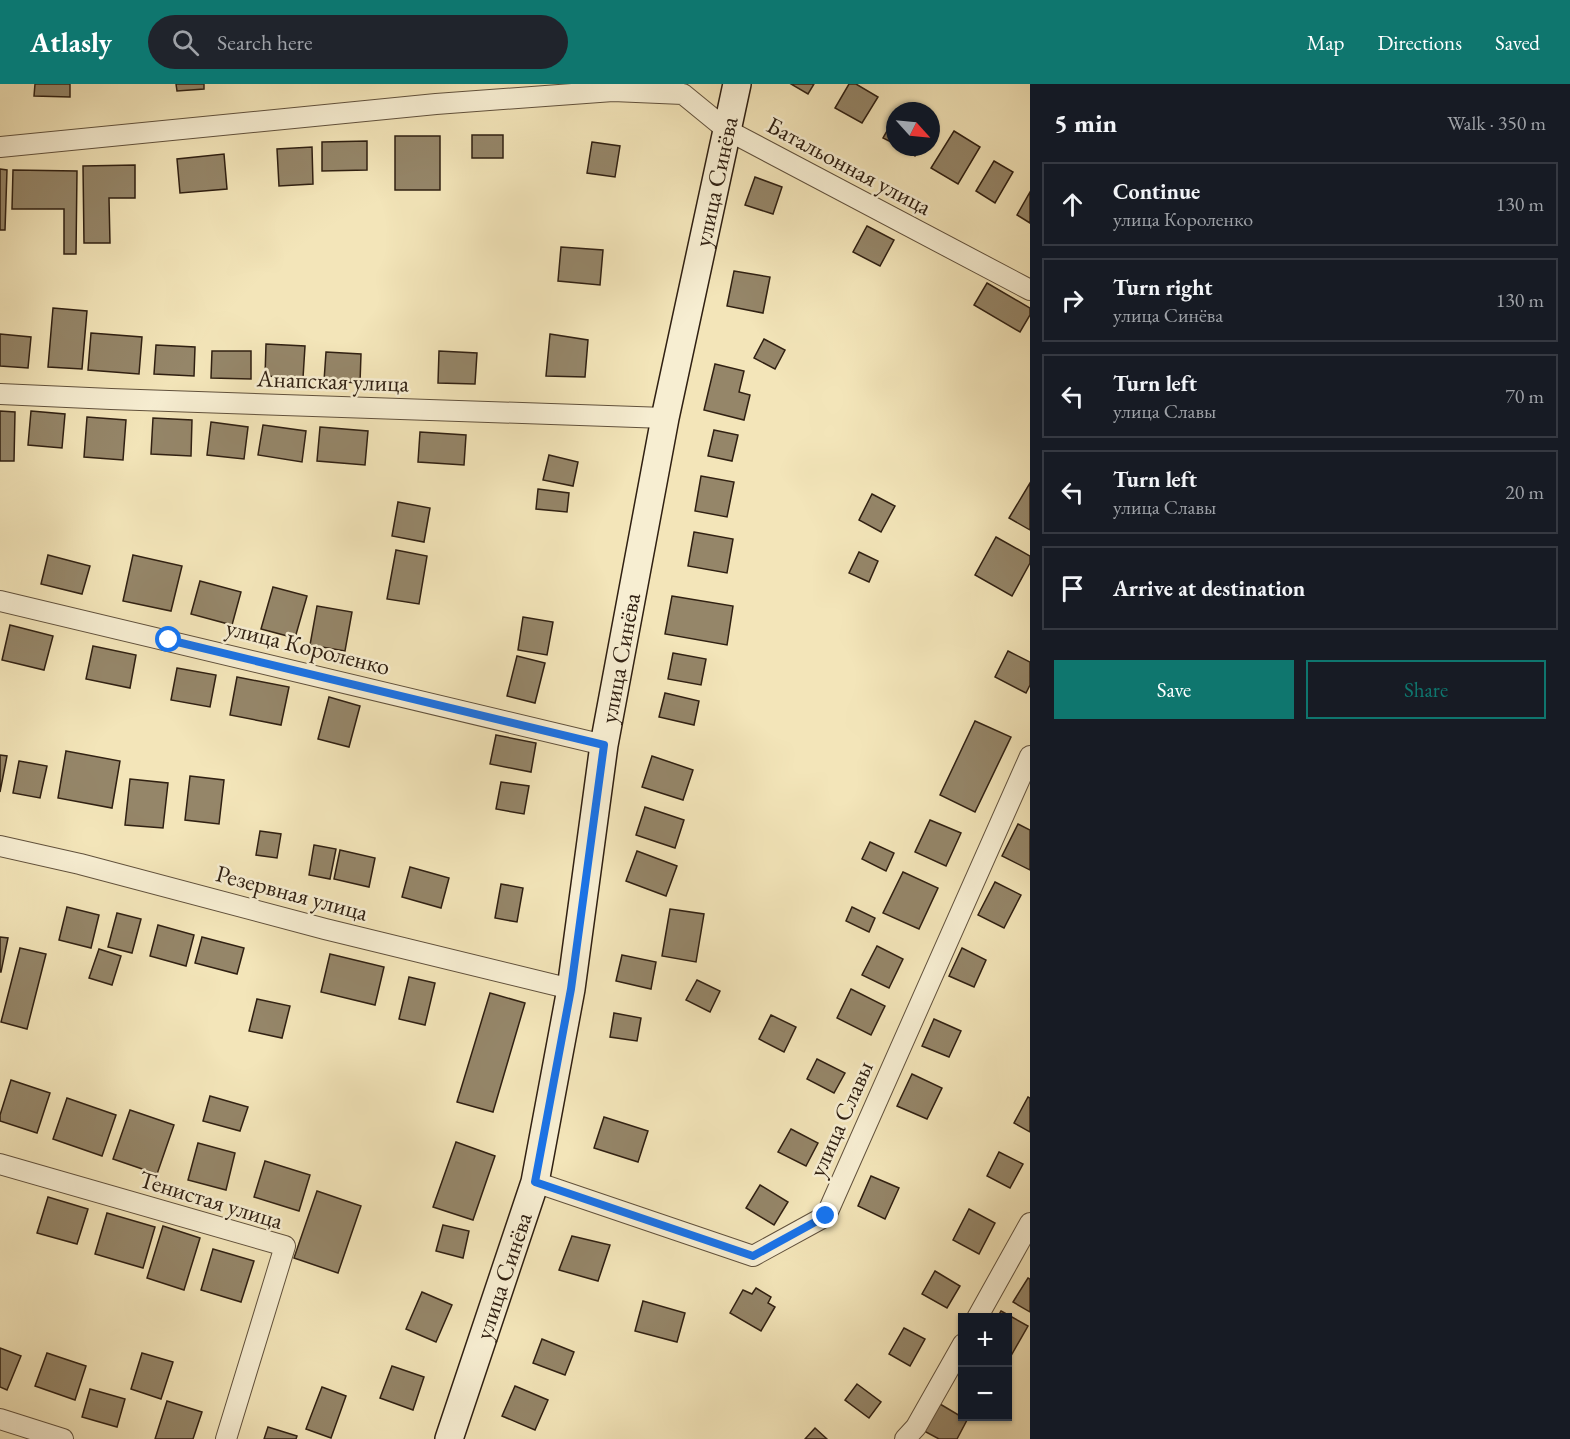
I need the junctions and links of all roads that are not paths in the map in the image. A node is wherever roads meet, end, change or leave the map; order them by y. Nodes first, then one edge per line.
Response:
1 (737, 84) edge
2 (728, 130) junction
3 (0, 147) edge
4 (1030, 290) edge
5 (0, 394) edge
6 (664, 418) junction
7 (0, 601) edge
8 (604, 745) junction
9 (1030, 756) edge
10 (0, 846) edge
11 (571, 989) junction
12 (0, 1164) edge
13 (535, 1182) junction
14 (1030, 1223) edge
15 (979, 1313) edge
16 (958, 1353) edge
17 (0, 1419) edge
18 (63, 1439) edge
19 (226, 1439) edge
20 (449, 1439) edge
21 (905, 1439) edge

1 - 2 main road, улица Синёва
2 - 3 street, Батальонная улица
2 - 4 street, Батальонная улица
2 - 6 main road, улица Синёва
5 - 6 street, Анапская улица
6 - 8 main road, улица Синёва
7 - 8 street, улица Короленко
8 - 11 main road, улица Синёва
9 - 13 street, улица Славы
10 - 11 street, Резервная улица
11 - 13 main road, улица Синёва
12 - 19 street, Тенистая улица
13 - 20 main road, улица Синёва
14 - 15 street
16 - 21 street
17 - 18 street

